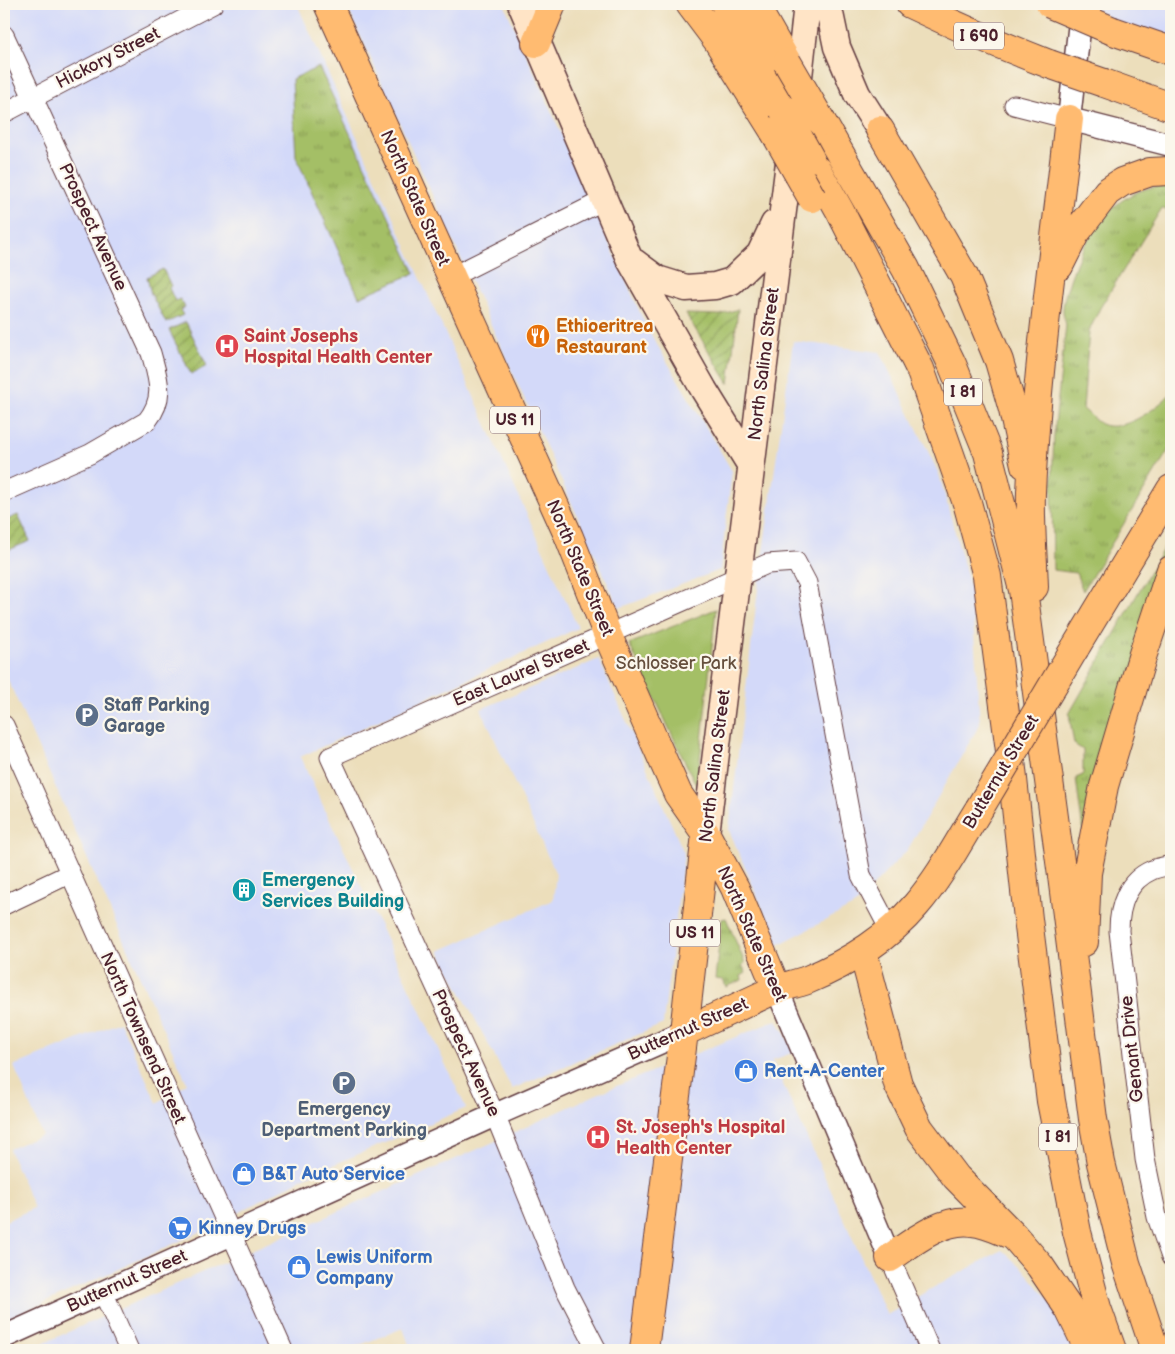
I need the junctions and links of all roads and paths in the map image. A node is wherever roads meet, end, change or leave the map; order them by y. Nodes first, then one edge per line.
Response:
1 (213, 4) edge
2 (328, 4) edge
3 (521, 4) edge
4 (552, 4) edge
5 (690, 4) edge
6 (709, 4) edge
7 (725, 4) edge
8 (754, 4) edge
9 (807, 4) edge
10 (828, 4) edge
11 (910, 4) edge
12 (1050, 4) edge
13 (1082, 4) edge
14 (4, 35) edge
15 (536, 43) junction
16 (1171, 51) edge
17 (1104, 83) junction
18 (33, 97) junction
19 (1171, 99) edge
20 (1014, 106) dead end
21 (1171, 107) edge
22 (4, 113) edge
23 (1069, 119) junction
24 (778, 120) junction
25 (880, 130) joint
26 (1171, 145) edge
27 (1171, 171) edge
28 (787, 180) junction
29 (604, 200) junction
30 (629, 258) junction
31 (451, 277) junction
32 (1050, 294) junction
33 (903, 335) junction
34 (751, 466) junction
35 (1171, 489) edge
36 (4, 492) edge
37 (1031, 494) junction
38 (1171, 570) edge
39 (738, 577) junction
40 (608, 636) junction
41 (1036, 686) junction
42 (4, 726) edge
43 (330, 757) joint
44 (706, 834) junction
45 (1171, 866) edge
46 (69, 874) junction
47 (4, 905) edge
48 (890, 930) junction
49 (863, 952) junction
50 (777, 989) junction
51 (1082, 1031) junction
52 (684, 1032) junction
53 (495, 1115) junction
54 (232, 1234) junction
55 (1014, 1236) junction
56 (1171, 1257) edge
57 (890, 1258) junction
58 (103, 1292) junction
59 (4, 1337) edge
60 (130, 1350) edge
61 (283, 1350) edge
62 (597, 1350) edge
63 (644, 1350) edge
64 (930, 1350) edge
65 (1089, 1350) edge
66 (1112, 1350) edge
67 (1155, 1350) edge

1 - 18 street, Hickory Street
2 - 31 main road, North State Street / US 11
3 - 15 main road
4 - 15 main road
5 - 24 main road
6 - 24 main road
7 - 24 main road, I 81
8 - 41 main road, I 81, bridge
9 - 28 main road, North Salina Street
10 - 25 main road
11 - 17 main road, I 690, bridge
12 - 16 main road, bridge
13 - 23 street
14 - 18 street, Prospect Avenue
15 - 29 main road
17 - 19 main road, I 690
17 - 21 main road
18 - 22 street, Hickory Street
18 - 36 street, Prospect Avenue
20 - 23 street
23 - 26 street
23 - 32 main road
24 - 33 main road, I 81, bridge
24 - 33 main road, bridge
25 - 37 main road
27 - 32 main road
28 - 30 main road
28 - 34 main road, North Salina Street
29 - 30 main road
29 - 31 street
30 - 34 main road
31 - 40 main road, North State Street / US 11
32 - 37 main road
33 - 66 main road, I 81
34 - 39 main road, North Salina Street
35 - 48 main road, Butternut Street, bridge
37 - 41 main road
38 - 51 main road
39 - 40 street, East Laurel Street
39 - 44 main road, North Salina Street
39 - 48 street, East Laurel Street
40 - 43 street, East Laurel Street
40 - 44 main road, North State Street / US 11
41 - 51 main road, I 81
42 - 46 street, North Townsend Street
43 - 53 street, Prospect Avenue
44 - 50 main road, North State Street
44 - 52 main road, North Salina Street / US 11
45 - 56 street, Genant Drive
46 - 47 street
46 - 54 street, North Townsend Street
48 - 49 main road, Butternut Street
49 - 50 main road, Butternut Street
49 - 55 main road
50 - 52 main road, Butternut Street
50 - 57 street, North State Street
51 - 67 main road, I 81
52 - 53 street, Butternut Street
52 - 63 main road, North Salina Street / US 11
53 - 54 street, Butternut Street
53 - 62 street, Prospect Avenue
54 - 58 street, Butternut Street
54 - 61 street, North Townsend Street
55 - 57 main road
55 - 65 main road
57 - 64 street, North State Street
58 - 59 street, Butternut Street
58 - 60 street

